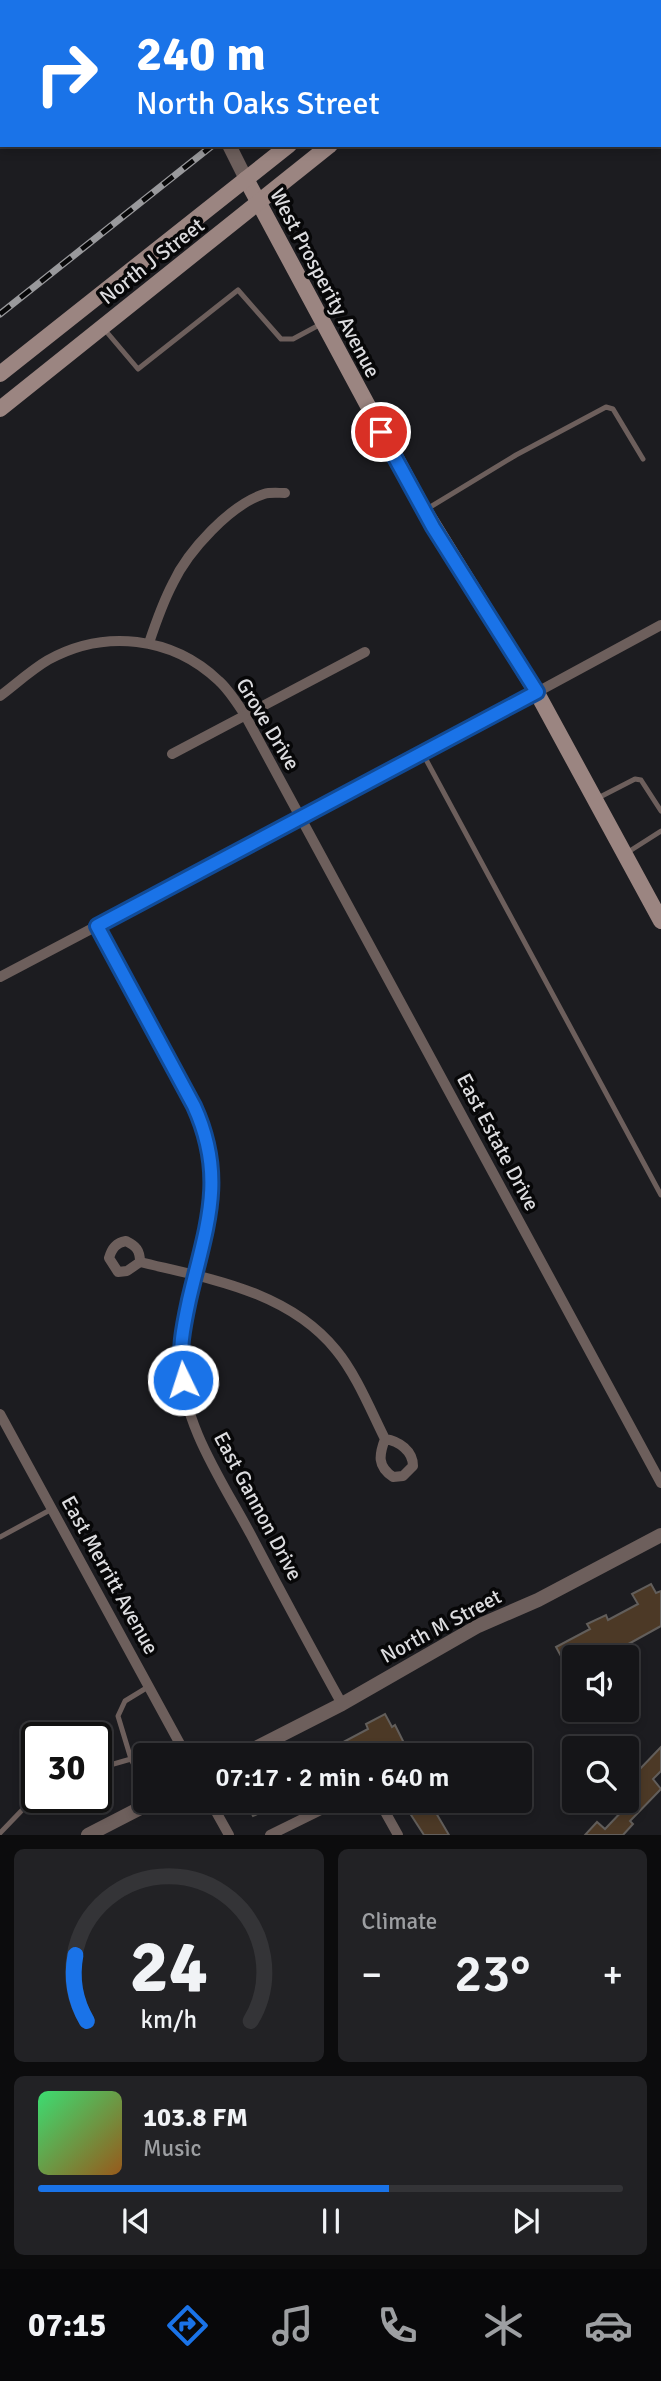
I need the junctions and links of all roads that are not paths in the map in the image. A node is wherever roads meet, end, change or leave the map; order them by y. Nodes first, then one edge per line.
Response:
1 (230, 147) edge
2 (286, 147) edge
3 (328, 147) edge
4 (246, 179) junction
5 (258, 203) junction
6 (323, 323) junction
7 (103, 327) junction
8 (0, 374) edge
9 (0, 409) edge
10 (643, 459) dead end
11 (285, 492) dead end
12 (424, 510) junction
13 (661, 625) edge
14 (149, 643) junction
15 (365, 652) dead end
16 (537, 692) junction
17 (0, 696) edge
18 (245, 715) junction
19 (172, 754) dead end
20 (423, 754) junction
21 (595, 799) junction
22 (661, 811) edge
23 (300, 818) junction
24 (661, 831) edge
25 (625, 854) junction
26 (661, 921) edge
27 (97, 926) junction
28 (0, 977) edge
29 (661, 1195) edge
30 (140, 1262) dead end
31 (195, 1275) junction
32 (0, 1414) edge
33 (385, 1439) dead end
34 (661, 1483) edge
35 (52, 1510) junction
36 (661, 1535) edge
37 (0, 1537) edge
38 (148, 1686) junction
39 (342, 1704) junction
40 (179, 1743) edge
41 (266, 1743) edge
42 (131, 1759) junction
43 (133, 1763) edge
44 (112, 1764) edge
45 (21, 1811) edge
46 (133, 1811) edge
47 (217, 1813) edge
48 (315, 1813) edge
49 (386, 1813) edge
50 (0, 1833) edge
51 (88, 1835) edge
52 (229, 1835) edge
53 (270, 1835) edge
54 (398, 1835) edge

1 - 4 street, West Prosperity Avenue
2 - 4 main road, North J Street
3 - 5 main road, North J Street
4 - 5 main road, West Prosperity Avenue
4 - 8 main road, North J Street
5 - 6 main road, West Prosperity Avenue
5 - 7 main road, North J Street
6 - 7 lane
6 - 12 main road, West Prosperity Avenue
7 - 9 main road, North J Street
10 - 12 lane
11 - 14 street
12 - 16 main road, West Prosperity Avenue
13 - 16 street
14 - 17 street, Grove Drive
14 - 18 street, Grove Drive
15 - 18 street
16 - 20 street
16 - 21 main road, West Prosperity Avenue
18 - 19 street
18 - 23 street, Grove Drive
20 - 23 street
20 - 29 lane
21 - 22 lane
21 - 25 main road, West Prosperity Avenue
23 - 27 street
23 - 34 street, East Estate Drive
24 - 25 lane
25 - 26 main road, West Prosperity Avenue
27 - 28 street
27 - 31 street, East Gannon Drive
30 - 31 street
31 - 33 street
31 - 39 street, East Gannon Drive
32 - 35 street, East Merritt Avenue
35 - 37 lane
35 - 38 street, East Merritt Avenue
36 - 39 street, North M Street
38 - 40 street, East Merritt Avenue
38 - 42 lane
39 - 41 street, North M Street
42 - 43 lane
42 - 44 lane
45 - 50 lane
46 - 51 street
47 - 52 street
48 - 53 street
49 - 54 street

